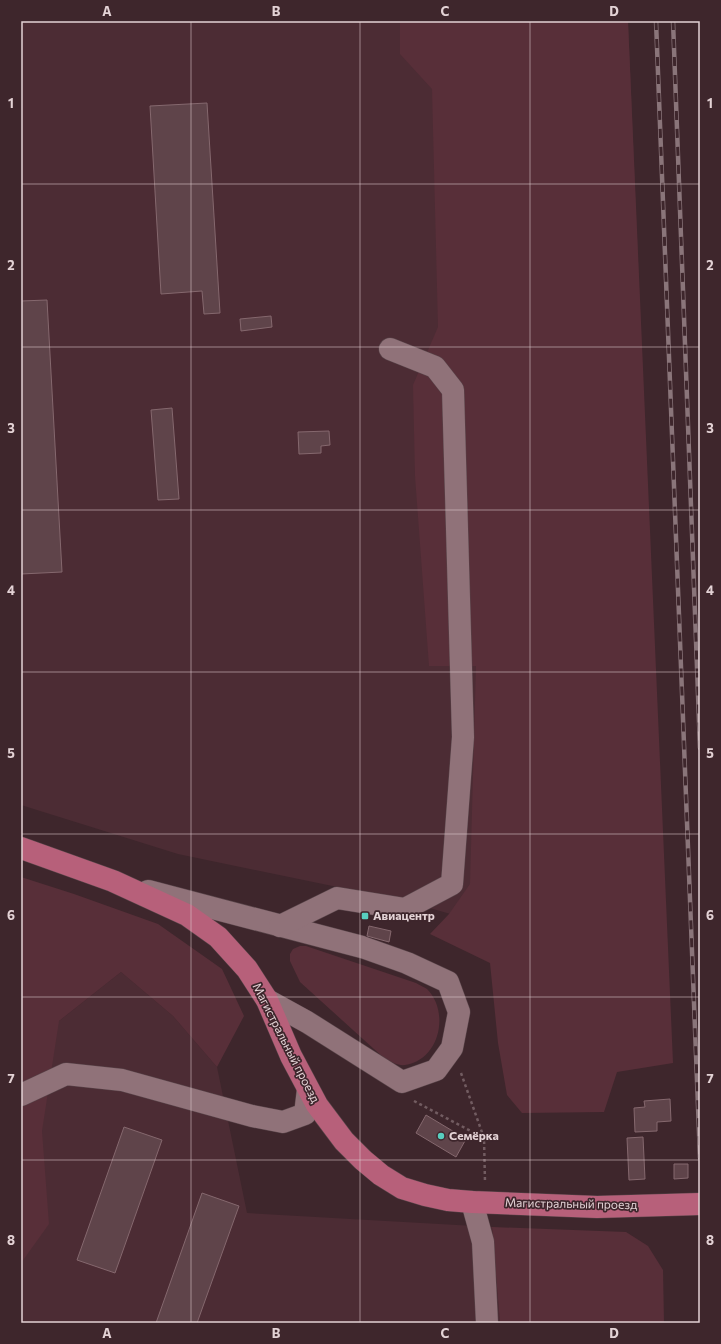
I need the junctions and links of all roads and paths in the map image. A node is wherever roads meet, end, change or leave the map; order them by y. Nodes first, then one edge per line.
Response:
1 (390, 349) dead end
2 (21, 848) edge
3 (113, 881) junction
4 (280, 926) junction
5 (267, 1000) junction
6 (452, 1048) junction
7 (308, 1089) junction
8 (21, 1095) edge
9 (479, 1202) junction
10 (700, 1204) edge
11 (487, 1323) edge

1 - 4 street
2 - 3 main road, Магистральный проезд
3 - 4 street
3 - 5 main road, Магистральный проезд
4 - 6 street
5 - 6 street
5 - 7 main road, Магистральный проезд
6 - 9 path
7 - 8 street
7 - 9 main road, Магистральный проезд
9 - 10 main road, Магистральный проезд
9 - 11 street

